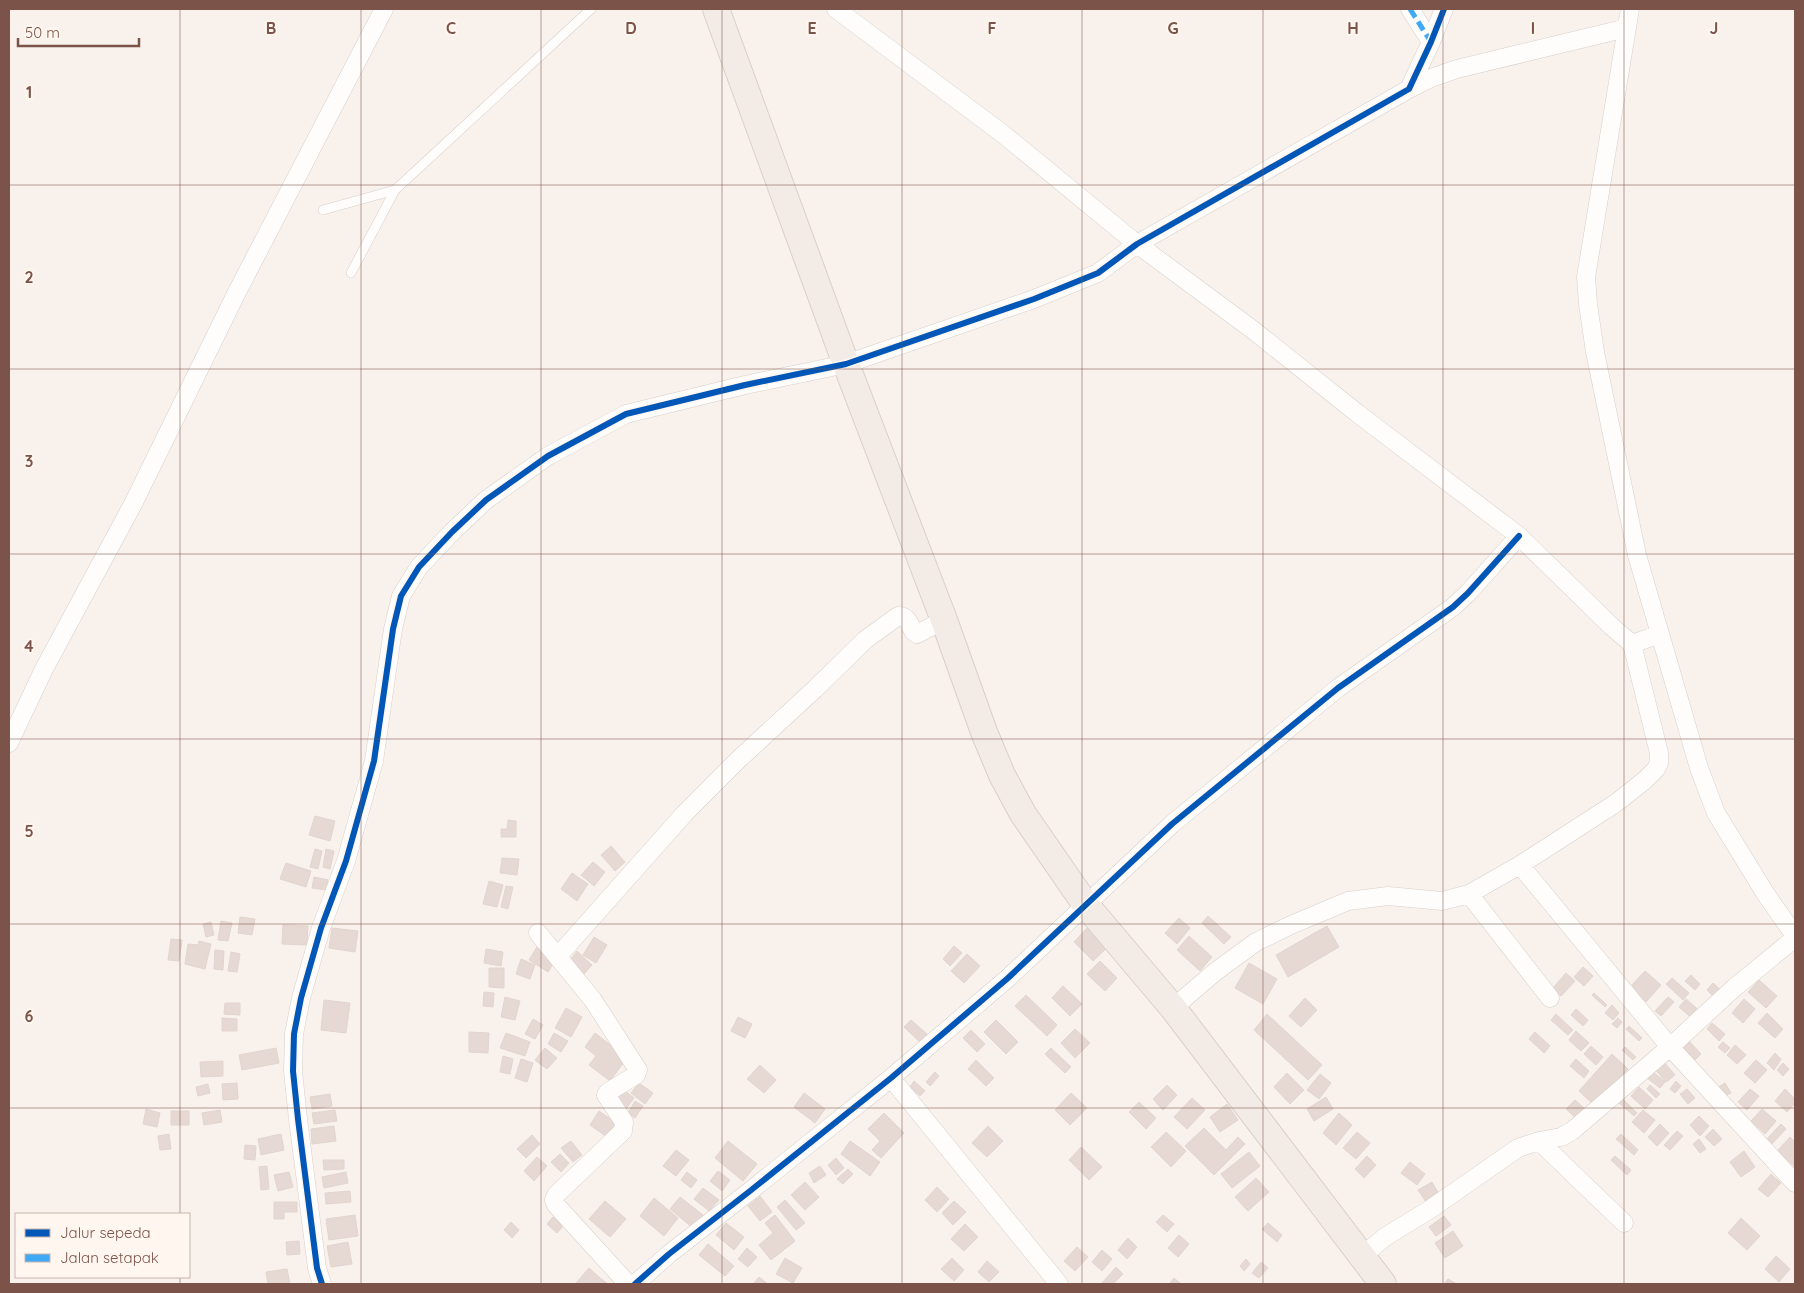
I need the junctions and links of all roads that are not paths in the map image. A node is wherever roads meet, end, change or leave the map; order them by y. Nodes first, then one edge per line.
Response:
1 (384, 9) edge
2 (591, 9) edge
3 (716, 9) edge
4 (836, 9) edge
5 (1410, 9) edge
6 (1444, 9) edge
7 (1630, 9) edge
8 (1627, 28) junction
9 (1431, 42) junction
10 (1409, 89) junction
11 (395, 190) junction
12 (323, 210) dead end
13 (1136, 244) junction
14 (351, 273) dead end
15 (846, 364) junction
16 (1519, 536) junction
17 (944, 620) junction
18 (1660, 634) junction
19 (1632, 644) junction
20 (9, 743) edge
21 (1520, 865) junction
22 (1469, 894) junction
23 (1086, 905) junction
24 (538, 933) dead end
25 (1795, 937) edge
26 (558, 956) junction
27 (1550, 998) dead end
28 (1174, 1008) junction
29 (1670, 1047) junction
30 (891, 1078) junction
31 (1539, 1141) junction
32 (1795, 1183) edge
33 (1624, 1223) dead end
34 (1361, 1257) junction
35 (636, 1283) edge
36 (322, 1284) edge
37 (1059, 1284) edge
38 (1383, 1284) edge

1 - 20 street
2 - 11 lane
3 - 15 main road
4 - 13 street
5 - 9 street
6 - 9 street
7 - 8 street
8 - 10 street
8 - 18 street
9 - 10 street
10 - 13 street
11 - 12 lane
11 - 14 lane
13 - 15 street
13 - 16 street
15 - 17 main road
15 - 36 street
16 - 19 street
16 - 23 street
17 - 23 main road
17 - 26 street
18 - 19 street
18 - 25 street
19 - 21 street
21 - 22 street
21 - 29 street
22 - 27 street
22 - 28 street
23 - 28 main road
23 - 30 street
24 - 26 street
25 - 29 street
26 - 35 street
28 - 34 main road
29 - 31 street
29 - 32 street
30 - 35 street
30 - 37 street
31 - 33 street
31 - 34 street
34 - 38 main road

